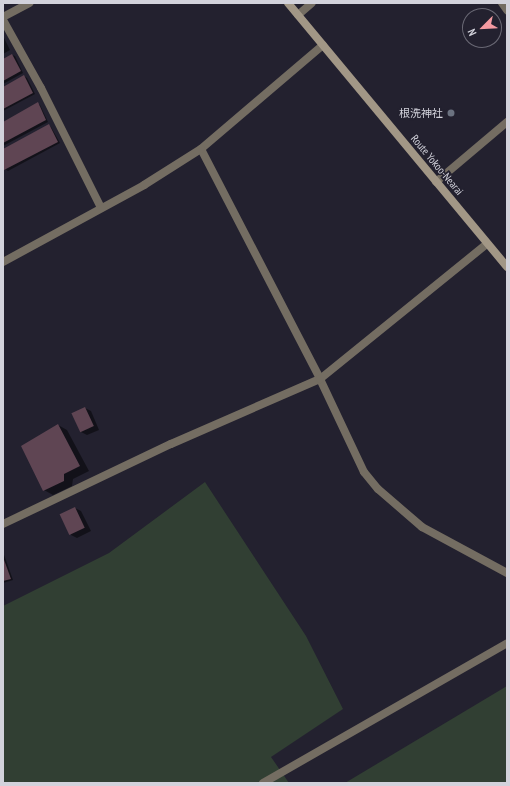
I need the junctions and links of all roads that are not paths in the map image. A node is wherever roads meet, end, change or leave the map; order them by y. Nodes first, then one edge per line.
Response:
1 (29, 3) edge
2 (288, 3) edge
3 (312, 3) edge
4 (502, 3) edge
5 (507, 10) edge
6 (298, 15) junction
7 (3, 17) edge
8 (3, 20) edge
9 (323, 45) junction
10 (507, 122) edge
11 (201, 149) junction
12 (436, 182) junction
13 (101, 208) junction
14 (487, 244) junction
15 (3, 262) edge
16 (507, 267) edge
17 (320, 379) junction
18 (3, 524) edge
19 (507, 573) edge
20 (507, 643) edge
21 (263, 783) edge

1 - 7 street
2 - 6 main road, Route Yokoo-Nearai
3 - 6 street
4 - 5 street
6 - 9 main road, Route Yokoo-Nearai
8 - 13 street
9 - 11 street
9 - 12 main road, Route Yokoo-Nearai
10 - 12 street
11 - 13 street
11 - 17 street
12 - 14 main road, Route Yokoo-Nearai
13 - 15 street
14 - 16 main road, Route Yokoo-Nearai
14 - 17 street
17 - 18 street
17 - 19 street
20 - 21 street

